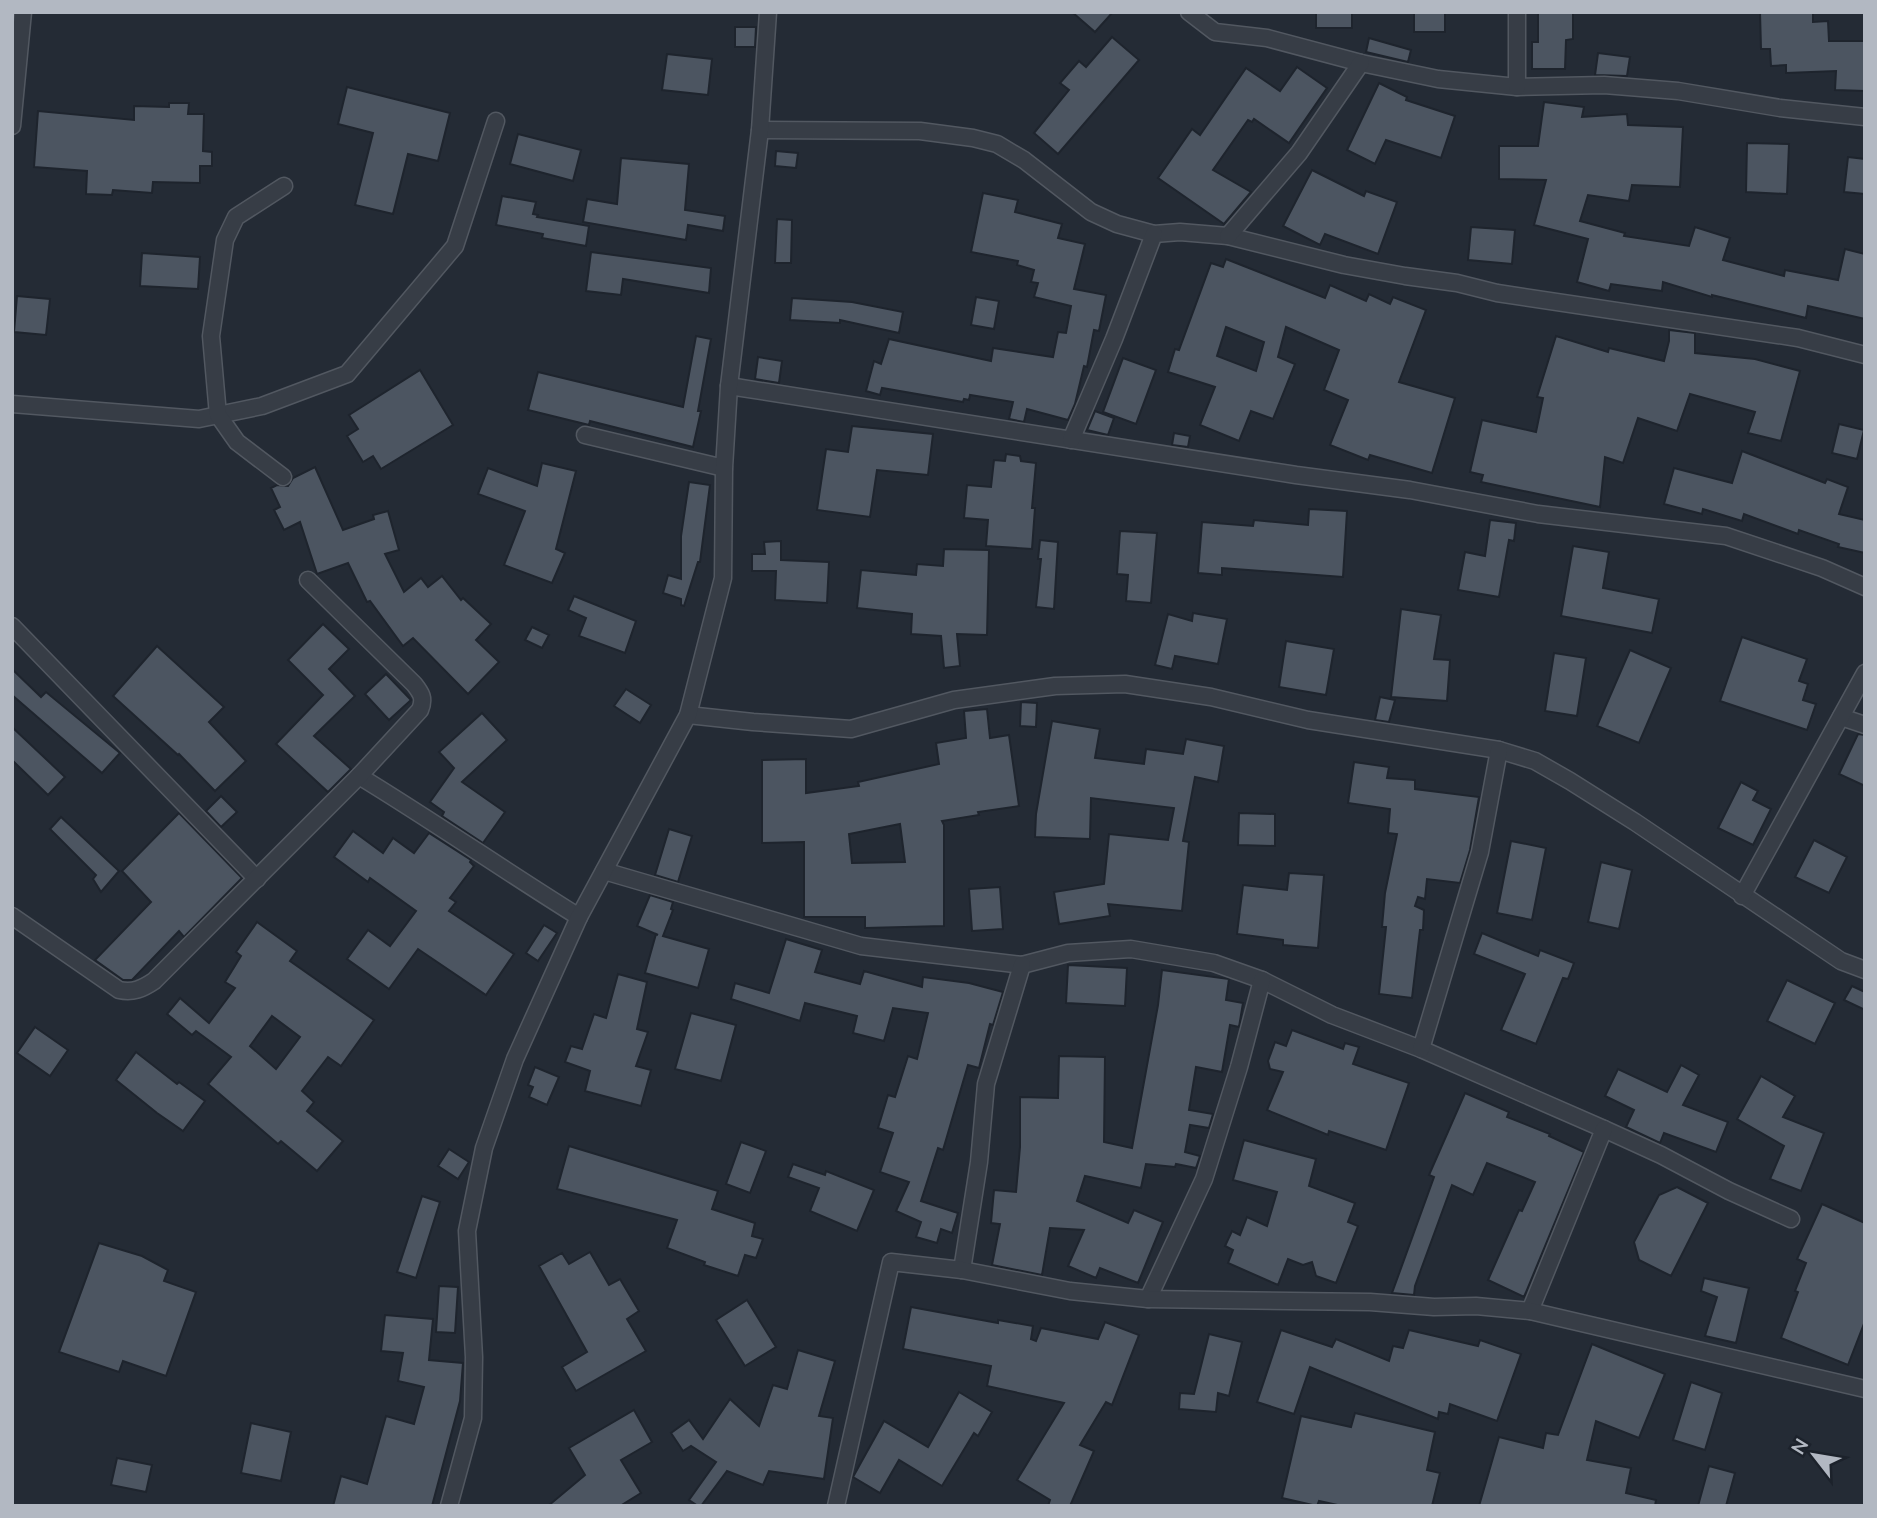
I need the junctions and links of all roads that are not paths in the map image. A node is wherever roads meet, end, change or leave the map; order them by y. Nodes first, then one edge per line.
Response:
1 (23, 12) edge
2 (768, 12) edge
3 (1189, 12) edge
4 (1517, 12) edge
5 (1361, 63) junction
6 (1517, 87) junction
7 (1865, 117) edge
8 (496, 121) dead end
9 (12, 127) edge
10 (760, 130) junction
11 (284, 186) dead end
12 (1154, 234) junction
13 (1228, 236) junction
14 (1865, 355) edge
15 (729, 386) junction
16 (12, 404) edge
17 (218, 415) junction
18 (585, 435) dead end
19 (1071, 440) junction
20 (724, 468) junction
21 (283, 477) dead end
22 (308, 580) dead end
23 (1865, 587) edge
24 (12, 626) edge
25 (1865, 673) edge
26 (688, 715) junction
27 (1840, 717) junction
28 (1865, 725) edge
29 (1499, 750) junction
30 (359, 776) junction
31 (604, 871) junction
32 (257, 879) junction
33 (1742, 896) junction
34 (12, 916) edge
35 (579, 917) junction
36 (1022, 965) junction
37 (1865, 970) edge
38 (1262, 980) junction
39 (1421, 1049) junction
40 (1604, 1129) junction
41 (1791, 1219) dead end
42 (962, 1270) junction
43 (1148, 1299) junction
44 (1531, 1311) junction
45 (1865, 1389) edge
46 (449, 1506) edge
47 (835, 1506) edge

1 - 9 street
2 - 10 street
3 - 5 street
4 - 6 street
5 - 6 street
5 - 13 street
6 - 7 street
8 - 17 street
10 - 12 street
10 - 15 street
11 - 17 street
12 - 13 street
12 - 19 street
13 - 14 street
15 - 19 street
15 - 20 street
16 - 17 street
17 - 21 street
18 - 20 street
19 - 23 street
20 - 26 street
22 - 30 street
24 - 32 street
25 - 27 street
26 - 29 street
26 - 31 street
27 - 28 street
27 - 33 street
29 - 33 street
29 - 39 street
30 - 32 street
30 - 35 street
31 - 35 street
31 - 36 street
32 - 34 street
33 - 37 street
35 - 46 street
36 - 38 street
36 - 42 street
38 - 39 street
38 - 43 street
39 - 40 street
40 - 41 street
40 - 44 street
42 - 43 street
42 - 47 street
43 - 44 street
44 - 45 street

